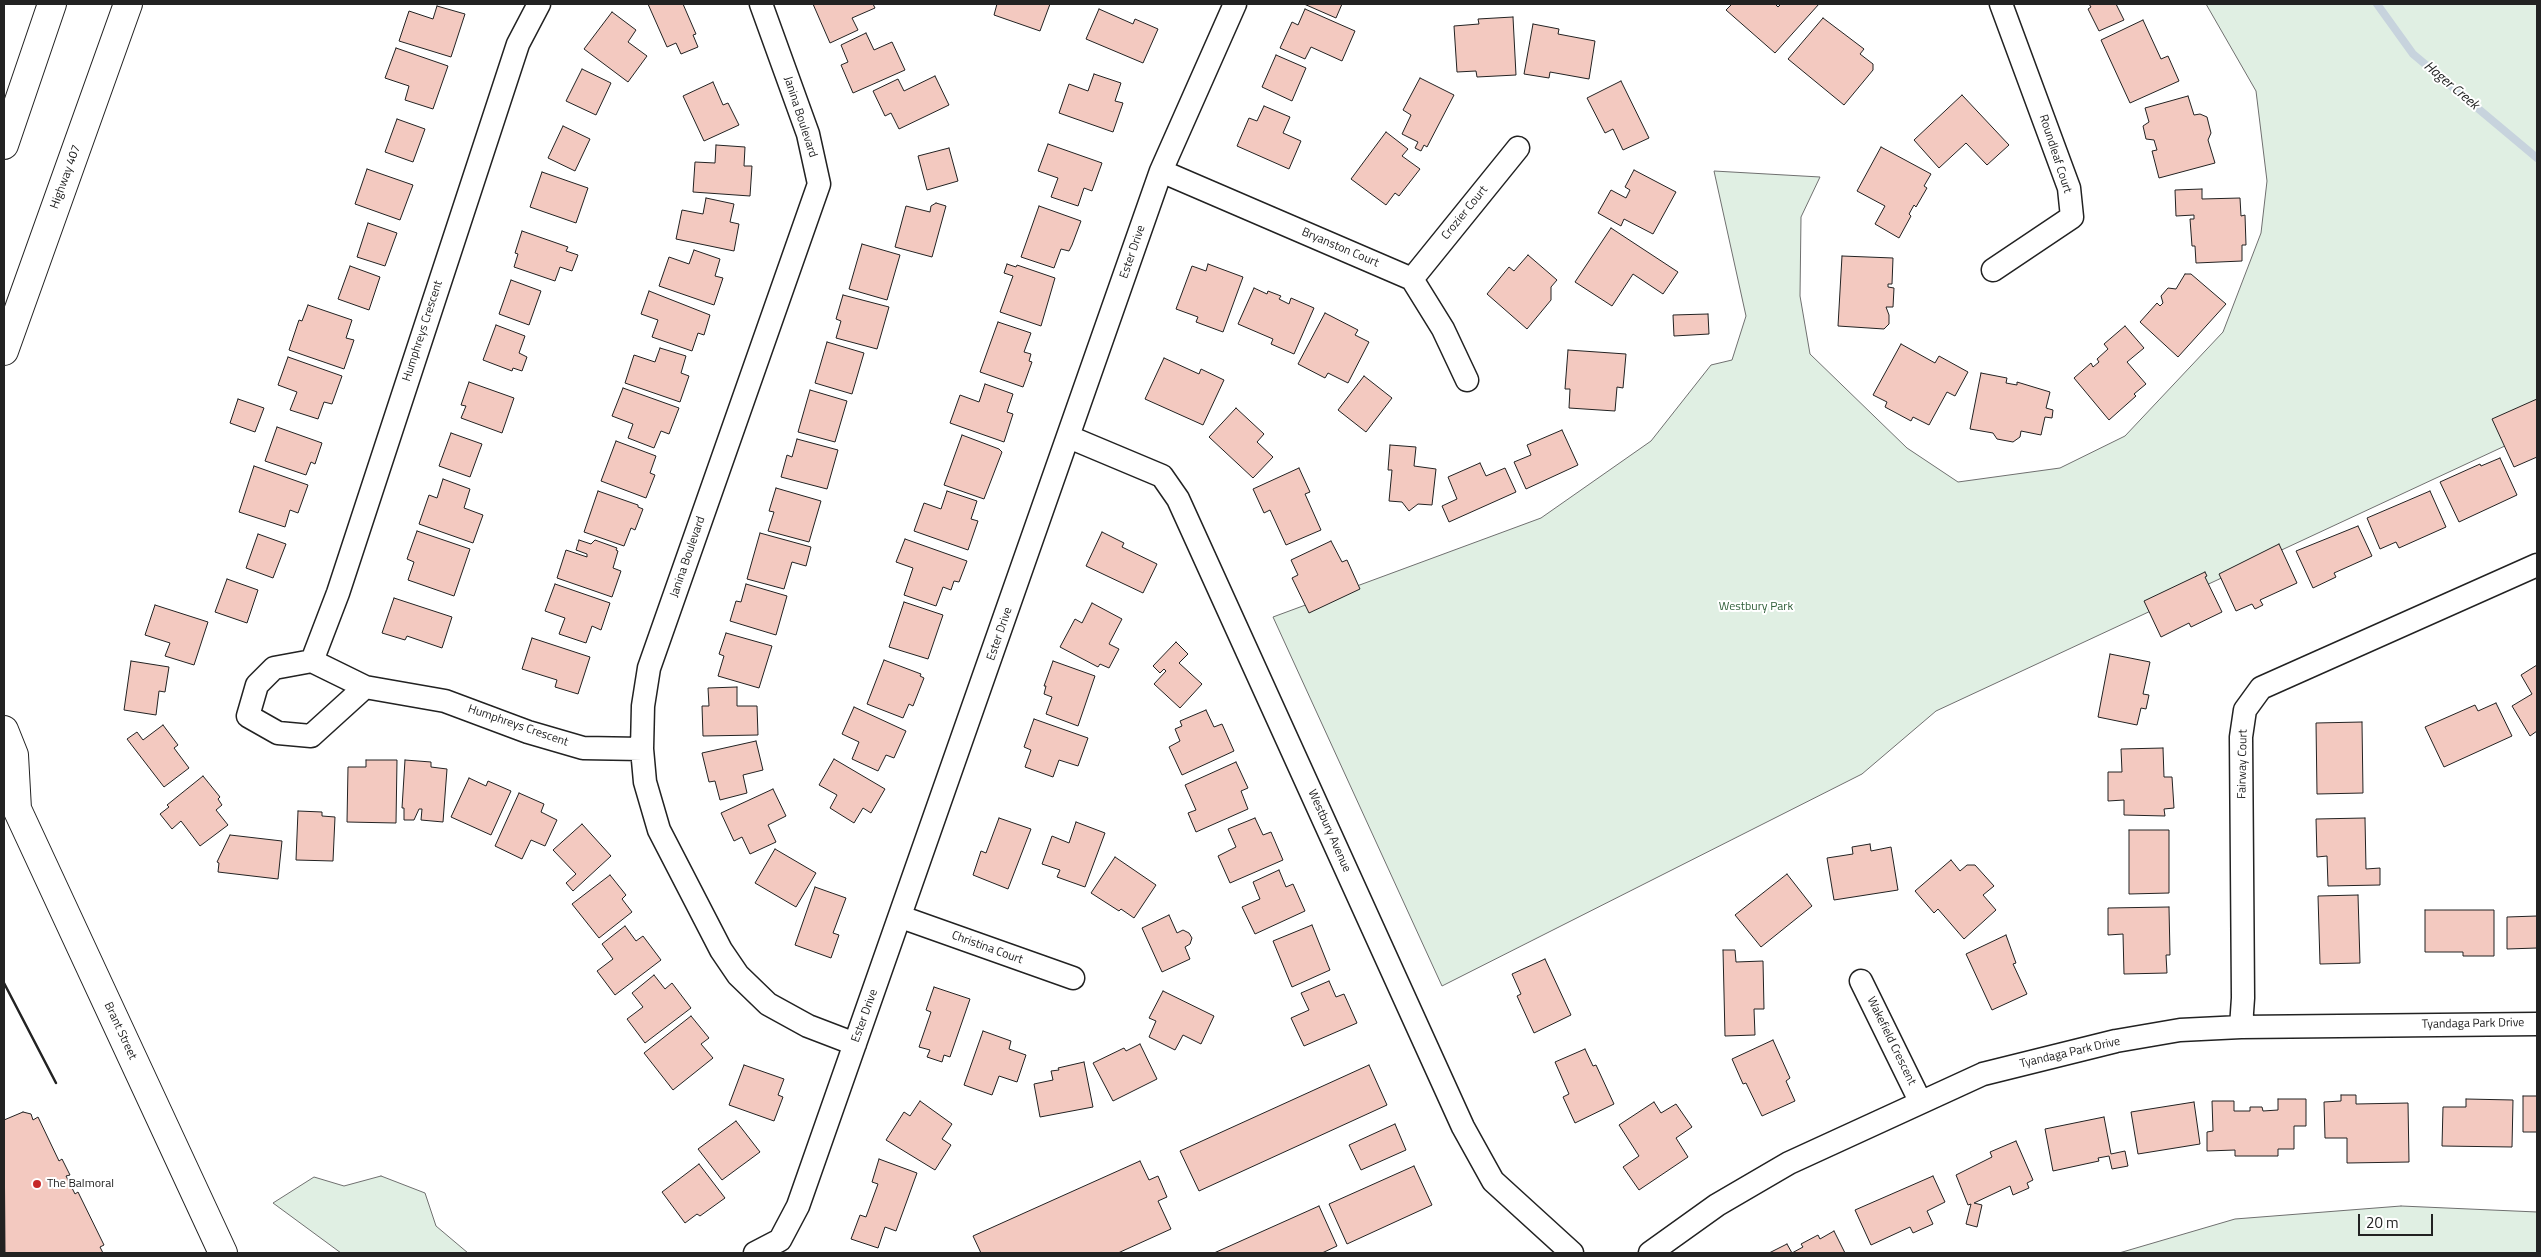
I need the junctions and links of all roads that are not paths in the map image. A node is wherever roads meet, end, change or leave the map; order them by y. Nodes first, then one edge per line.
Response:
1 (52, 4) edge
2 (128, 4) edge
3 (539, 4) edge
4 (761, 4) edge
5 (1235, 4) edge
6 (2002, 4) edge
7 (4, 145) edge
8 (1518, 148) dead end
9 (1161, 172) junction
10 (1993, 270) dead end
11 (1412, 279) junction
12 (4, 351) edge
13 (1468, 380) dead end
14 (1069, 437) junction
15 (2537, 565) edge
16 (312, 661) junction
17 (365, 687) junction
18 (4, 730) edge
19 (642, 749) junction
20 (10, 802) edge
21 (901, 917) junction
22 (1073, 978) dead end
23 (1861, 982) dead end
24 (2537, 1024) edge
25 (2241, 1027) junction
26 (855, 1044) junction
27 (1920, 1101) junction
28 (223, 1253) edge
29 (755, 1253) edge
30 (1572, 1253) edge
31 (1650, 1253) edge

1 - 7 main road
2 - 12 main road, Highway 407
3 - 16 street, Humphreys Crescent
4 - 19 street, Janina Boulevard
5 - 9 street, Ester Drive
6 - 10 street, Roundleaf Court
8 - 11 street, Crozier Court
9 - 11 street, Bryanston Court
9 - 14 street, Ester Drive
11 - 13 street
14 - 21 street, Ester Drive
14 - 30 street, Westbury Avenue
15 - 25 street, Fairway Court
16 - 17 street, Humphreys Crescent
16 - 17 street
17 - 19 street, Humphreys Crescent
18 - 20 main road, Brant Street
19 - 26 street, Janina Boulevard
20 - 28 main road, Brant Street
21 - 22 street, Christina Court
21 - 26 street, Ester Drive
23 - 27 street, Wakefield Crescent
24 - 25 street, Tyandaga Park Drive
25 - 27 street, Tyandaga Park Drive
26 - 29 street, Ester Drive
27 - 31 street, Tyandaga Park Drive

